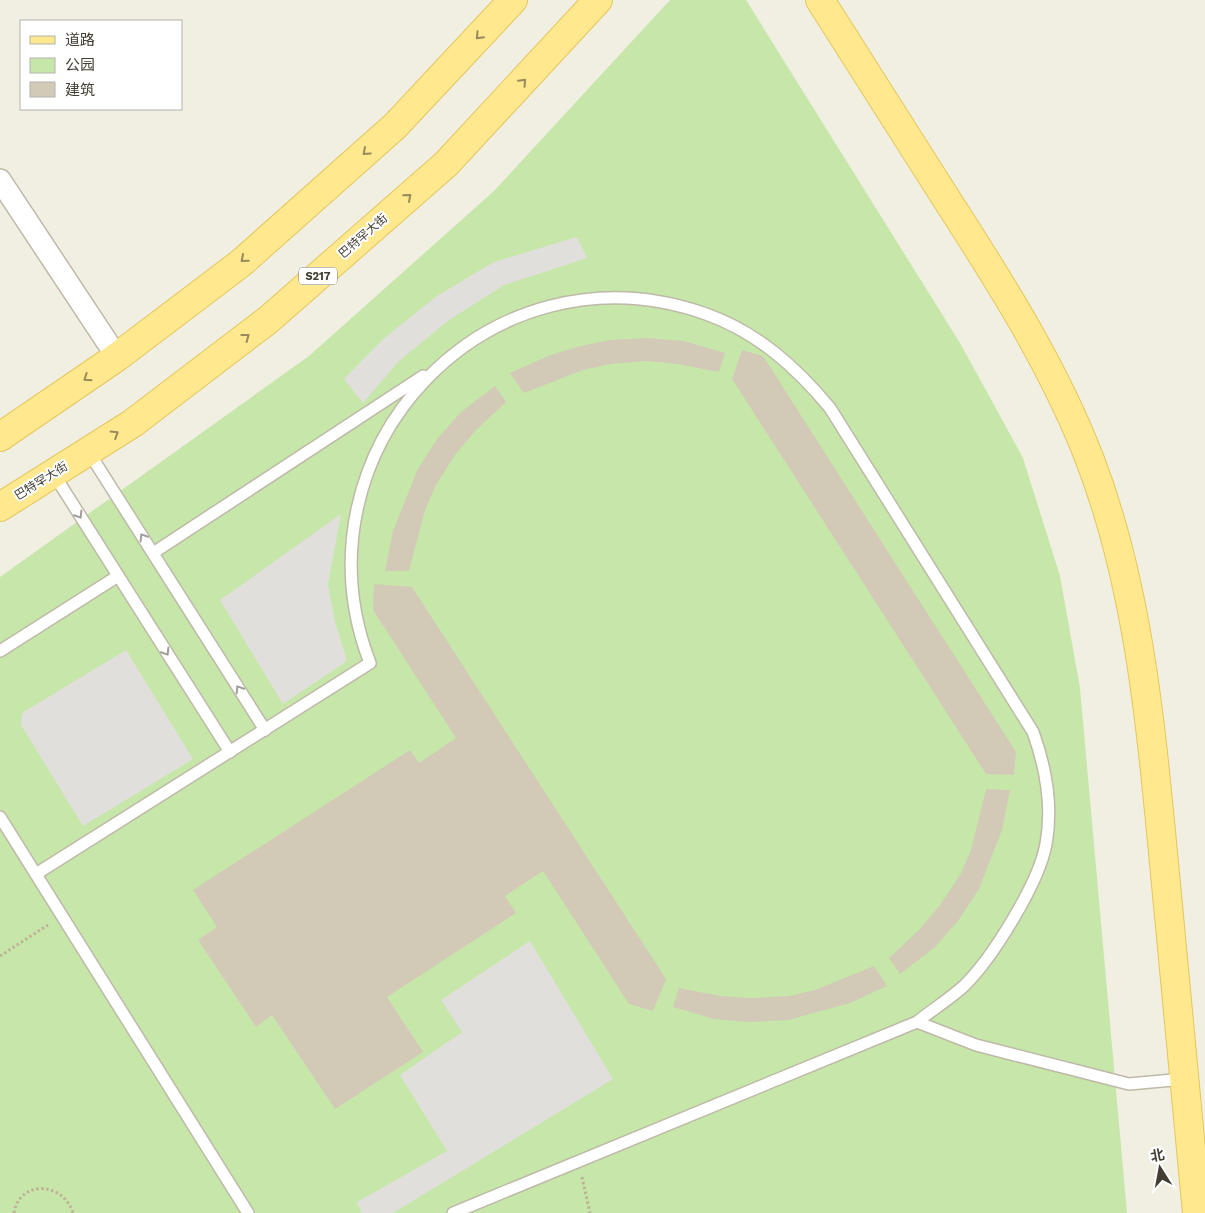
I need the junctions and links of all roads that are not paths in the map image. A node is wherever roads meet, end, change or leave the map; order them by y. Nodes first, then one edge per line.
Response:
1 (513, 0) edge
2 (598, 0) edge
3 (820, 0) edge
4 (0, 180) edge
5 (117, 357) junction
6 (440, 364) junction
7 (0, 437) edge
8 (88, 451) junction
9 (53, 473) junction
10 (0, 507) edge
11 (153, 553) junction
12 (118, 576) junction
13 (0, 651) edge
14 (265, 730) junction
15 (230, 752) junction
16 (0, 817) edge
17 (36, 874) junction
18 (917, 1022) junction
19 (1184, 1080) junction
20 (248, 1213) edge
21 (453, 1213) edge
22 (1197, 1213) edge

1 -> 5 main road
8 -> 2 main road, 巴特罕大街 / S217
3 - 19 main road
4 - 5 street
5 -> 7 main road
6 - 11 lane
6 - 14 lane
6 - 18 lane
8 - 9 main road, 巴特罕大街 / S217
11 -> 8 lane
9 - 10 main road, 巴特罕大街 / S217
9 -> 12 lane
14 -> 11 lane
12 - 13 lane
12 -> 15 lane
14 - 15 lane
15 - 17 lane
16 - 17 lane
17 - 20 lane
18 - 19 lane
18 - 21 lane
19 - 22 main road

